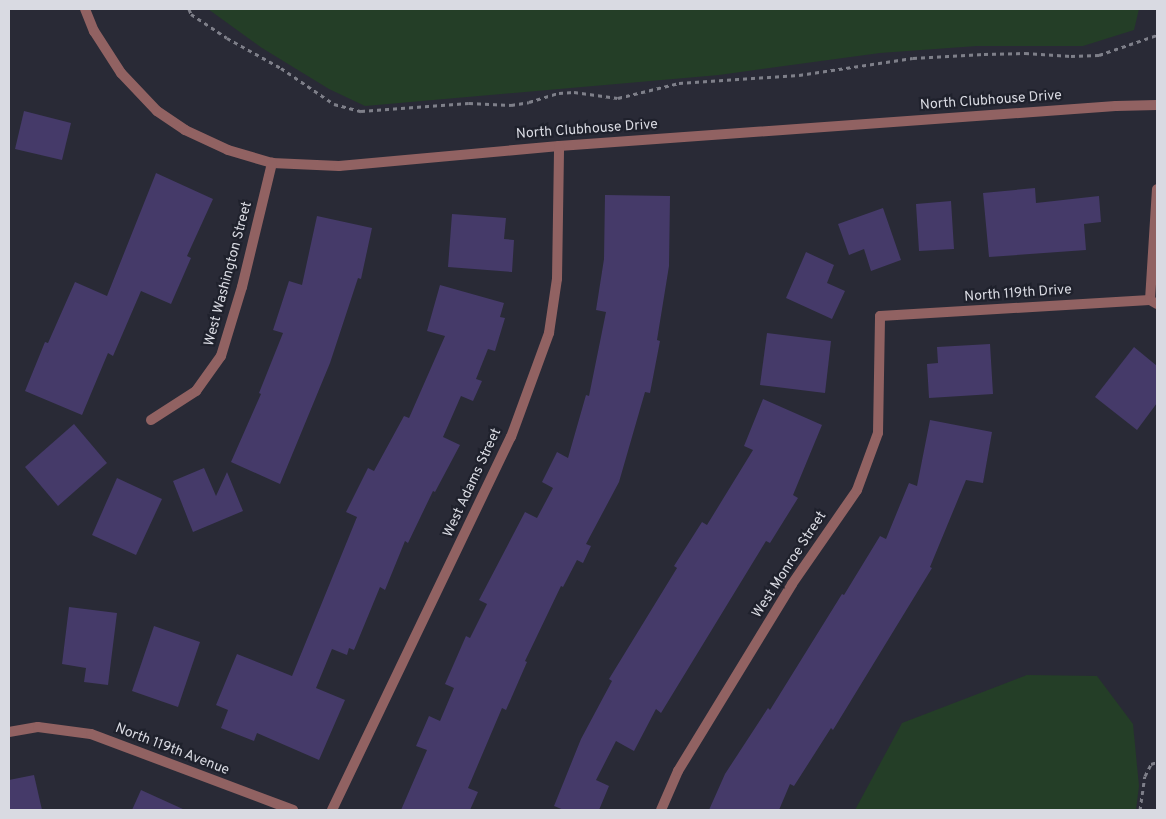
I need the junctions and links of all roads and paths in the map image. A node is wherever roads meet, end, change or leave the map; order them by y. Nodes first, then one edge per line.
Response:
1 (85, 9) edge
2 (189, 9) edge
3 (1157, 35) edge
4 (1157, 105) edge
5 (559, 146) junction
6 (272, 164) junction
7 (1157, 189) edge
8 (1154, 302) edge
9 (880, 316) joint
10 (152, 420) dead end
11 (9, 732) edge
12 (1157, 762) edge
13 (293, 810) edge
14 (332, 810) edge
15 (661, 810) edge
16 (1140, 810) edge

1 - 6 street, North Clubhouse Drive
2 - 3 path
4 - 5 street, North Clubhouse Drive
5 - 6 street, North Clubhouse Drive
5 - 14 street, West Adams Street
6 - 10 street, West Washington Street
7 - 8 street
8 - 9 street, North 119th Drive
9 - 15 street, West Monroe Street
11 - 13 street, North 119th Avenue
12 - 16 path

